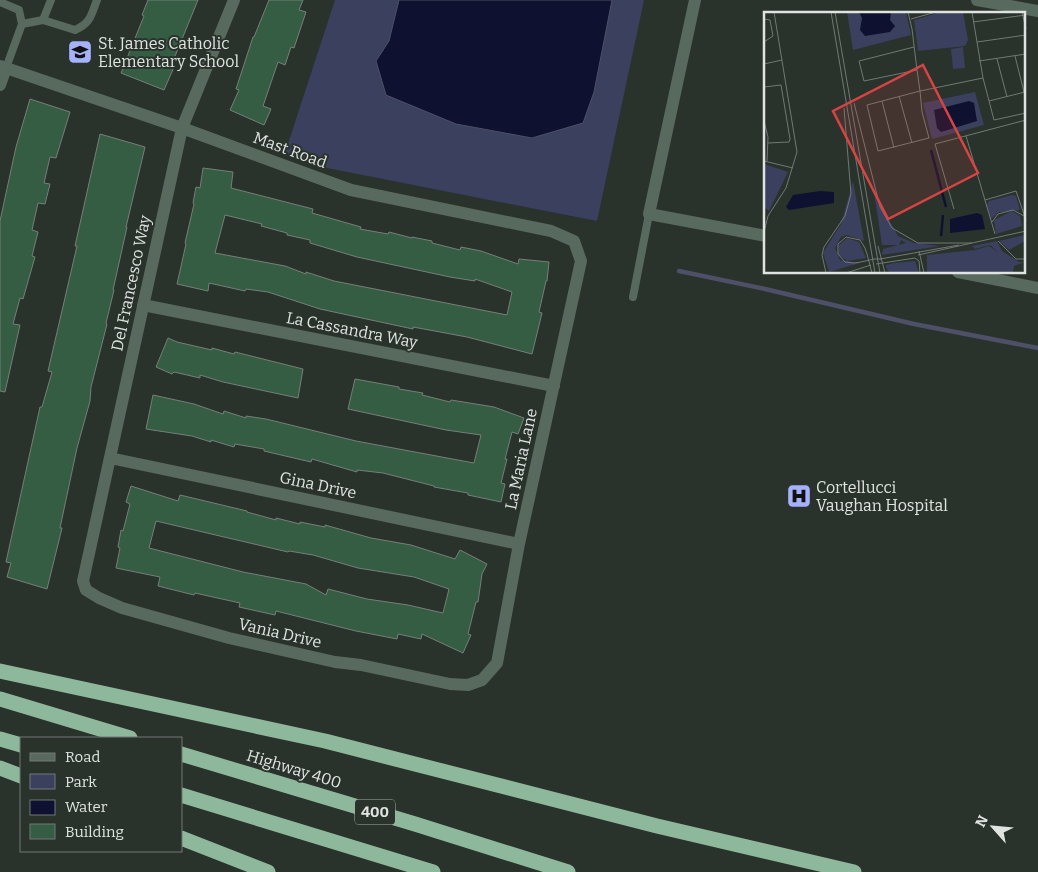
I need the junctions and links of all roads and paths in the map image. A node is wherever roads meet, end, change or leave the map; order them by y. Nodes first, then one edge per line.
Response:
1 (51, 0) edge
2 (97, 0) edge
3 (234, 0) edge
4 (696, 0) edge
5 (977, 0) edge
6 (0, 2) edge
7 (1038, 12) edge
8 (44, 20) junction
9 (22, 24) junction
10 (3, 67) edge
11 (0, 86) edge
12 (182, 128) junction
13 (649, 214) junction
14 (764, 236) edge
15 (574, 241) joint
16 (968, 274) edge
17 (1038, 288) edge
18 (633, 297) dead end
19 (143, 304) junction
20 (554, 386) junction
21 (110, 458) junction
22 (519, 544) junction
23 (83, 581) joint
24 (0, 671) edge
25 (482, 680) joint
26 (0, 699) edge
27 (127, 737) edge
28 (0, 739) edge
29 (20, 745) edge
30 (182, 754) edge
31 (0, 768) edge
32 (20, 776) edge
33 (182, 795) edge
34 (182, 838) edge
35 (268, 872) edge
36 (433, 872) edge
37 (568, 872) edge
38 (854, 872) edge

1 - 8 lane
2 - 8 lane
3 - 12 street, Del Francesco Way
4 - 13 street
5 - 7 street
6 - 9 lane
8 - 9 lane
9 - 10 lane
10 - 11 street
10 - 12 street, Mast Road
12 - 15 street, Mast Road
12 - 19 street, Del Francesco Way
13 - 14 street
13 - 18 lane
15 - 20 street, La Maria Lane
16 - 17 street
19 - 20 street, La Cassandra Way
19 - 21 street, Del Francesco Way
20 - 22 street, La Maria Lane
21 - 22 street, Gina Drive
21 - 23 street, Del Francesco Way
22 - 25 street, La Maria Lane
23 - 25 street, Vania Drive
24 - 38 highway
26 - 27 highway
28 - 29 highway
30 - 37 highway, Highway 400 / 400
31 - 32 highway
33 - 36 highway, 400
34 - 35 highway

